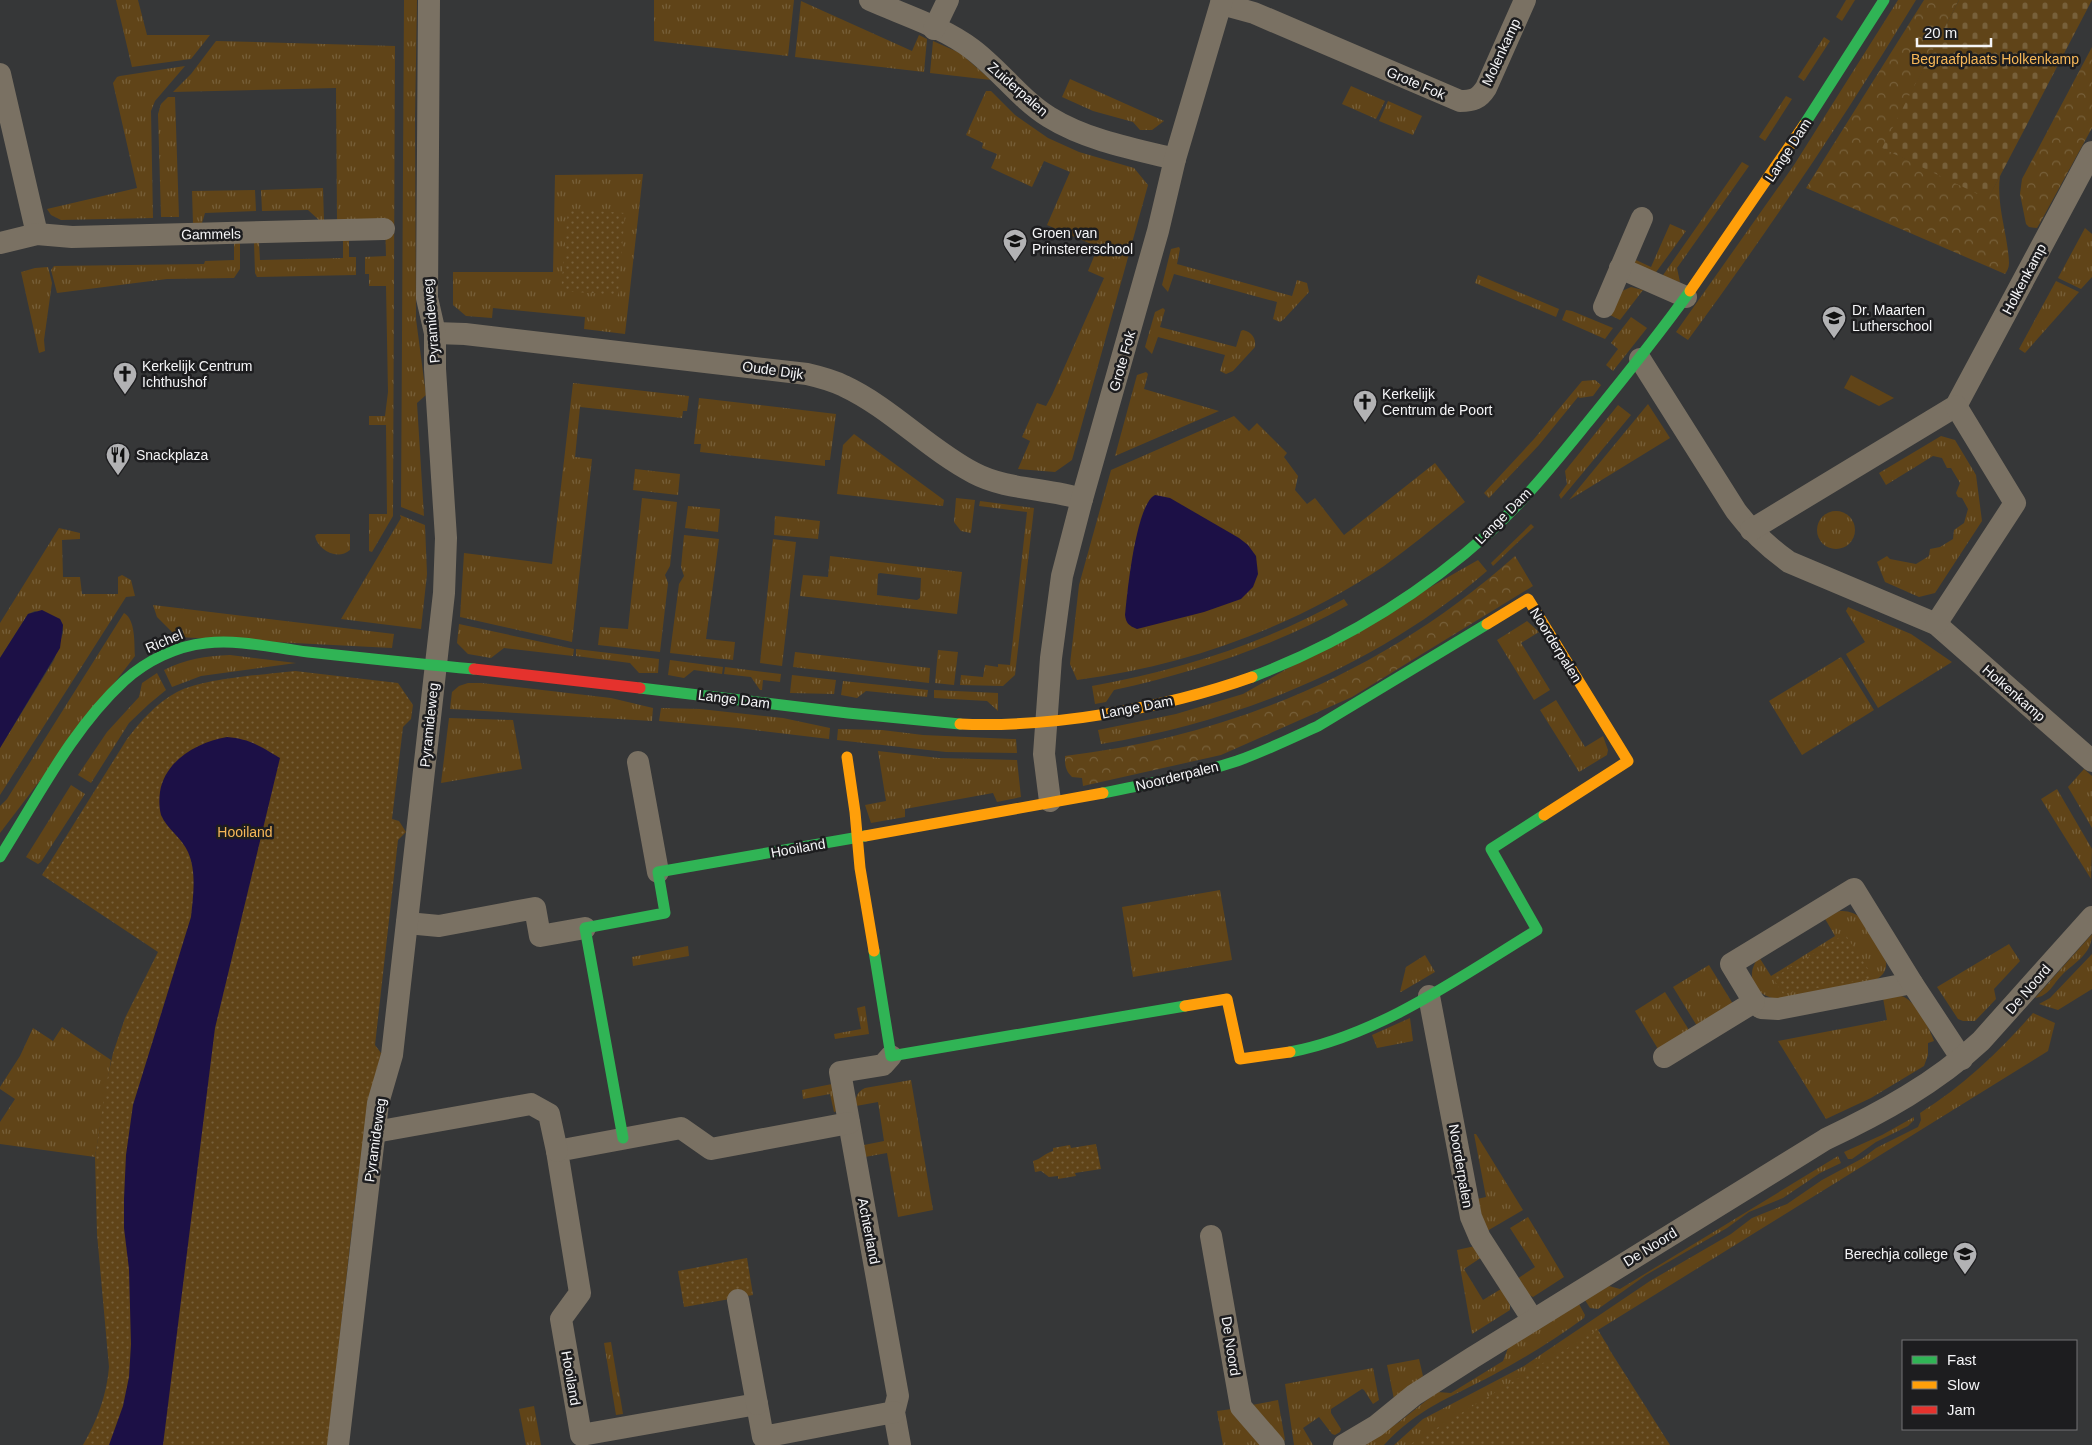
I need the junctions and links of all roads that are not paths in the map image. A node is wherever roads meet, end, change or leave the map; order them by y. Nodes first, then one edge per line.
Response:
1 (429, 0) edge
2 (870, 0) edge
3 (948, 0) edge
4 (1525, 0) edge
5 (1884, 0) edge
6 (1221, 2) edge
7 (934, 29) junction
8 (0, 74) edge
9 (1473, 101) joint
10 (2092, 152) edge
11 (1175, 159) junction
12 (1642, 218) dead end
13 (384, 229) dead end
14 (37, 234) junction
15 (0, 243) edge
16 (1620, 268) junction
17 (1686, 297) junction
18 (1604, 307) dead end
19 (434, 333) junction
20 (1640, 359) junction
21 (1956, 406) junction
22 (1082, 499) junction
23 (1751, 530) junction
24 (1936, 624) junction
25 (435, 666) junction
26 (1046, 722) junction
27 (847, 757) dead end
28 (2092, 761) edge
29 (638, 762) dead end
30 (1050, 801) junction
31 (858, 837) junction
32 (0, 857) edge
33 (658, 872) junction
34 (2092, 917) edge
35 (407, 923) junction
36 (585, 928) junction
37 (1912, 983) junction
38 (1429, 996) junction
39 (1754, 1002) junction
40 (891, 1056) junction
41 (1664, 1057) dead end
42 (1962, 1059) junction
43 (849, 1123) junction
44 (375, 1132) junction
45 (623, 1138) junction
46 (557, 1151) junction
47 (1211, 1236) dead end
48 (738, 1300) dead end
49 (1534, 1320) junction
50 (757, 1404) junction
51 (894, 1412) junction
52 (338, 1445) edge
53 (900, 1445) edge
54 (1274, 1445) edge
55 (1344, 1445) edge

1 - 19 street, Pyramideweg
2 - 7 street, Zuiderpalen
3 - 7 street
4 - 9 street, Molenkamp
5 - 17 street, Lange Dam
6 - 9 street, Grote Fok
6 - 11 street, Grote Fok
7 - 11 street, Zuiderpalen
8 - 14 street
10 - 21 street, Holkenkamp
11 - 22 street, Grote Fok
12 - 16 street
13 - 14 street, Gammels
14 - 15 street, Gammels
16 - 17 street
16 - 18 street
17 - 20 street, Lange Dam
19 - 22 street, Oude Dijk
19 - 25 street, Pyramideweg
20 - 23 street, Holkenkamp
20 - 26 street, Lange Dam
21 - 23 street
21 - 24 street
22 - 26 street, Grote Fok
23 - 24 street, Holkenkamp
24 - 28 street, Holkenkamp
25 - 26 street, Lange Dam
25 - 32 street, Richel
25 - 35 street, Pyramideweg
26 - 30 street
27 - 31 street
29 - 33 street
30 - 31 street, Noorderpalen
30 - 38 street, Noorderpalen
31 - 33 street, Hooiland
31 - 40 street
33 - 36 street
34 - 42 street, De Noord
35 - 36 street
35 - 44 street, Pyramideweg
36 - 45 street
37 - 39 street
37 - 39 street
37 - 42 street
38 - 40 street, Noorderpalen
38 - 49 street, Noorderpalen
39 - 41 street
40 - 43 street, Achterland
42 - 49 street, De Noord
43 - 45 street
43 - 51 street, Achterland
44 - 46 street, Hooiland
44 - 52 street, Pyramideweg
45 - 46 street
46 - 50 street, Hooiland
47 - 54 street, De Noord
48 - 50 street
49 - 55 street, De Noord
50 - 51 street
51 - 53 street, Achterland

